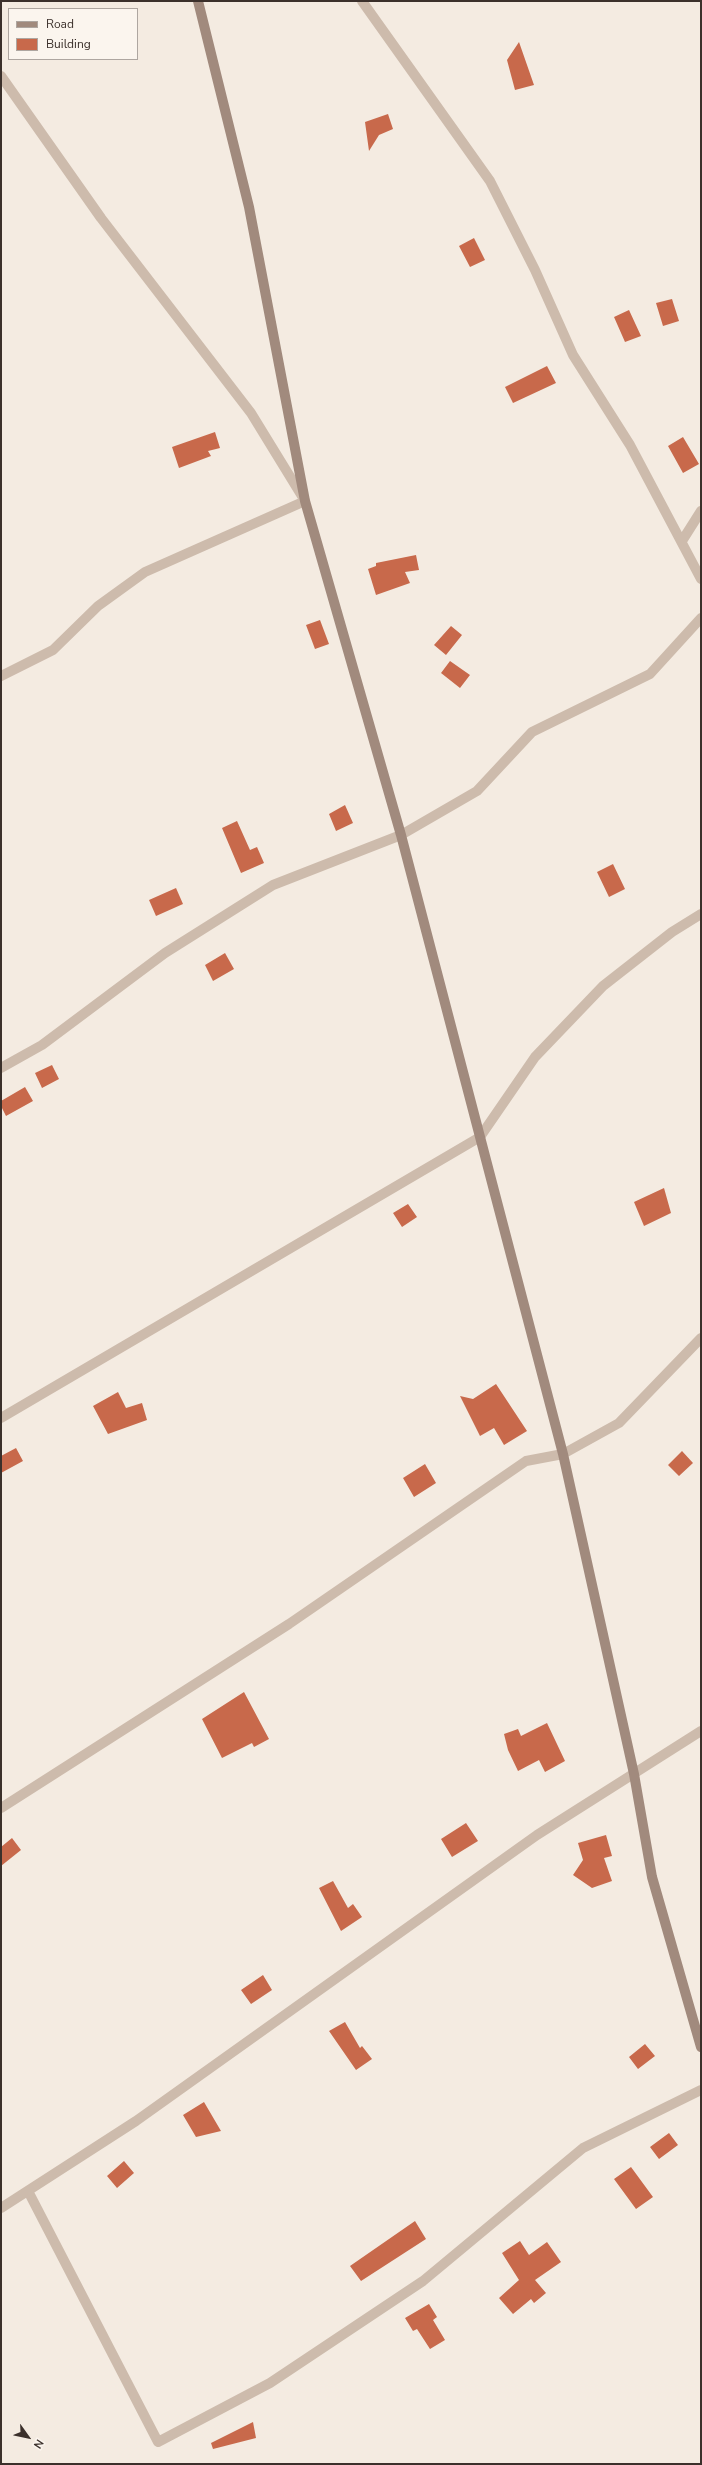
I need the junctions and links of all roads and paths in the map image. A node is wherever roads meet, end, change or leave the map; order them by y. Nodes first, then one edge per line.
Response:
1 (198, 1) edge
2 (362, 1) edge
3 (1, 76) edge
4 (305, 500) junction
5 (701, 511) edge
6 (682, 541) junction
7 (701, 579) edge
8 (701, 618) edge
9 (1, 676) edge
10 (401, 835) junction
11 (701, 914) edge
12 (1, 1068) edge
13 (480, 1137) junction
14 (701, 1338) edge
15 (1, 1418) edge
16 (563, 1454) junction
17 (701, 1731) edge
18 (634, 1774) junction
19 (1, 1808) edge
20 (701, 2046) edge
21 (701, 2090) edge
22 (28, 2191) junction
23 (1, 2208) edge

1 - 4 street
2 - 6 street
3 - 4 street
4 - 9 street
4 - 10 street
5 - 6 street
6 - 7 street
8 - 10 street
10 - 12 street
10 - 13 street
11 - 13 street
13 - 15 street
13 - 16 street
14 - 16 street
16 - 18 street
16 - 19 street
17 - 18 street
18 - 20 street
18 - 22 street
21 - 22 street
22 - 23 street

